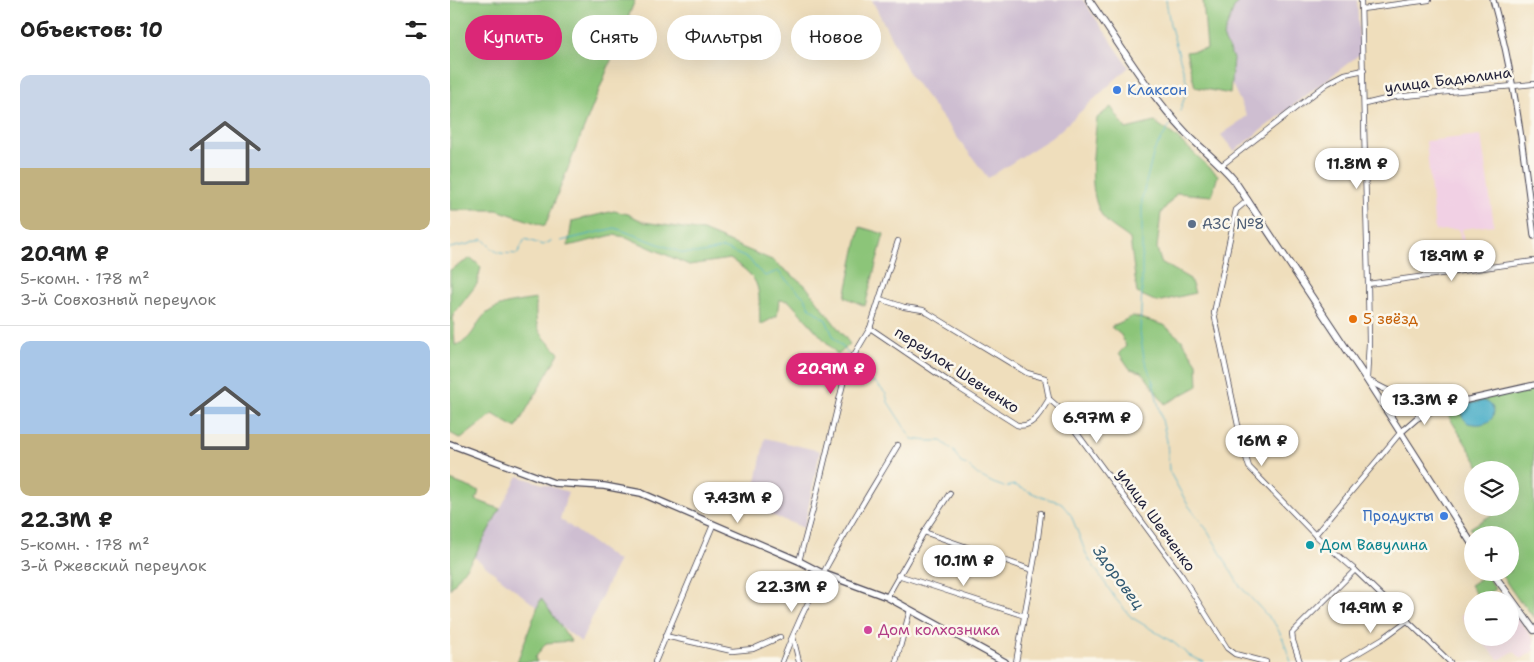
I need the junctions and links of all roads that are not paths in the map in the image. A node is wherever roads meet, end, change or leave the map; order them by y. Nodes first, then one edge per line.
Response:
1 (1089, 0) edge
2 (1361, 0) edge
3 (1429, 0) edge
4 (1493, 0) edge
5 (1362, 9) junction
6 (1364, 70) junction
7 (1534, 84) edge
8 (1512, 85) junction
9 (1365, 104) junction
10 (1222, 165) junction
11 (1248, 200) junction
12 (1534, 236) edge
13 (898, 241) dead end
14 (1534, 261) edge
15 (1368, 284) junction
16 (880, 299) junction
17 (870, 328) junction
18 (1367, 380) junction
19 (1534, 385) edge
20 (1384, 389) junction
21 (1378, 398) junction
22 (1049, 399) junction
23 (1417, 402) junction
24 (1442, 406) junction
25 (1416, 419) junction
26 (1400, 433) junction
27 (450, 444) edge
28 (898, 445) dead end
29 (950, 493) dead end
30 (1040, 513) dead end
31 (713, 524) junction
32 (924, 532) junction
33 (1464, 532) edge
34 (1315, 535) junction
35 (799, 562) junction
36 (1032, 570) junction
37 (1355, 570) junction
38 (822, 573) junction
39 (898, 575) junction
40 (1499, 581) edge
41 (887, 597) junction
42 (910, 610) junction
43 (1025, 616) junction
44 (1408, 620) junction
45 (1534, 630) edge
46 (666, 636) junction
47 (792, 636) junction
48 (780, 637) dead end
49 (992, 659) edge
50 (655, 662) edge
51 (782, 662) edge
52 (798, 662) edge
53 (896, 662) edge
54 (1005, 662) edge
55 (1016, 662) edge
56 (1266, 662) edge
57 (1300, 662) edge
58 (1344, 662) edge
59 (1450, 662) edge

1 - 10 main road
2 - 5 street
3 - 5 street
4 - 8 street
5 - 6 street
6 - 9 street
6 - 10 street
7 - 8 street, улица Бадюлина
8 - 9 street, улица Бадюлина
8 - 12 street
9 - 15 street
10 - 11 main road
11 - 18 main road
11 - 34 street
13 - 16 street
14 - 15 street
15 - 18 street
16 - 17 street
16 - 22 street, улица Шевченко
17 - 22 street, переулок Шевченко
17 - 35 street
18 - 20 street
18 - 21 main road
19 - 24 street
20 - 21 street
20 - 23 street
21 - 26 main road
22 - 56 street, улица Шевченко
23 - 24 street
23 - 25 street
24 - 25 street
25 - 26 street
26 - 33 main road
26 - 34 street
27 - 31 main road
28 - 38 street
29 - 32 street
30 - 36 street
31 - 35 main road
31 - 46 street
32 - 36 street
32 - 39 street
34 - 37 street
35 - 38 main road
36 - 43 street
37 - 44 street
37 - 57 street
38 - 41 main road
38 - 47 street
39 - 41 street
39 - 43 street
40 - 45 main road
41 - 42 main road
42 - 49 main road
42 - 53 street
43 - 55 street
44 - 58 street
44 - 59 street
46 - 48 street
46 - 50 street
47 - 51 street
47 - 52 street
49 - 54 main road

